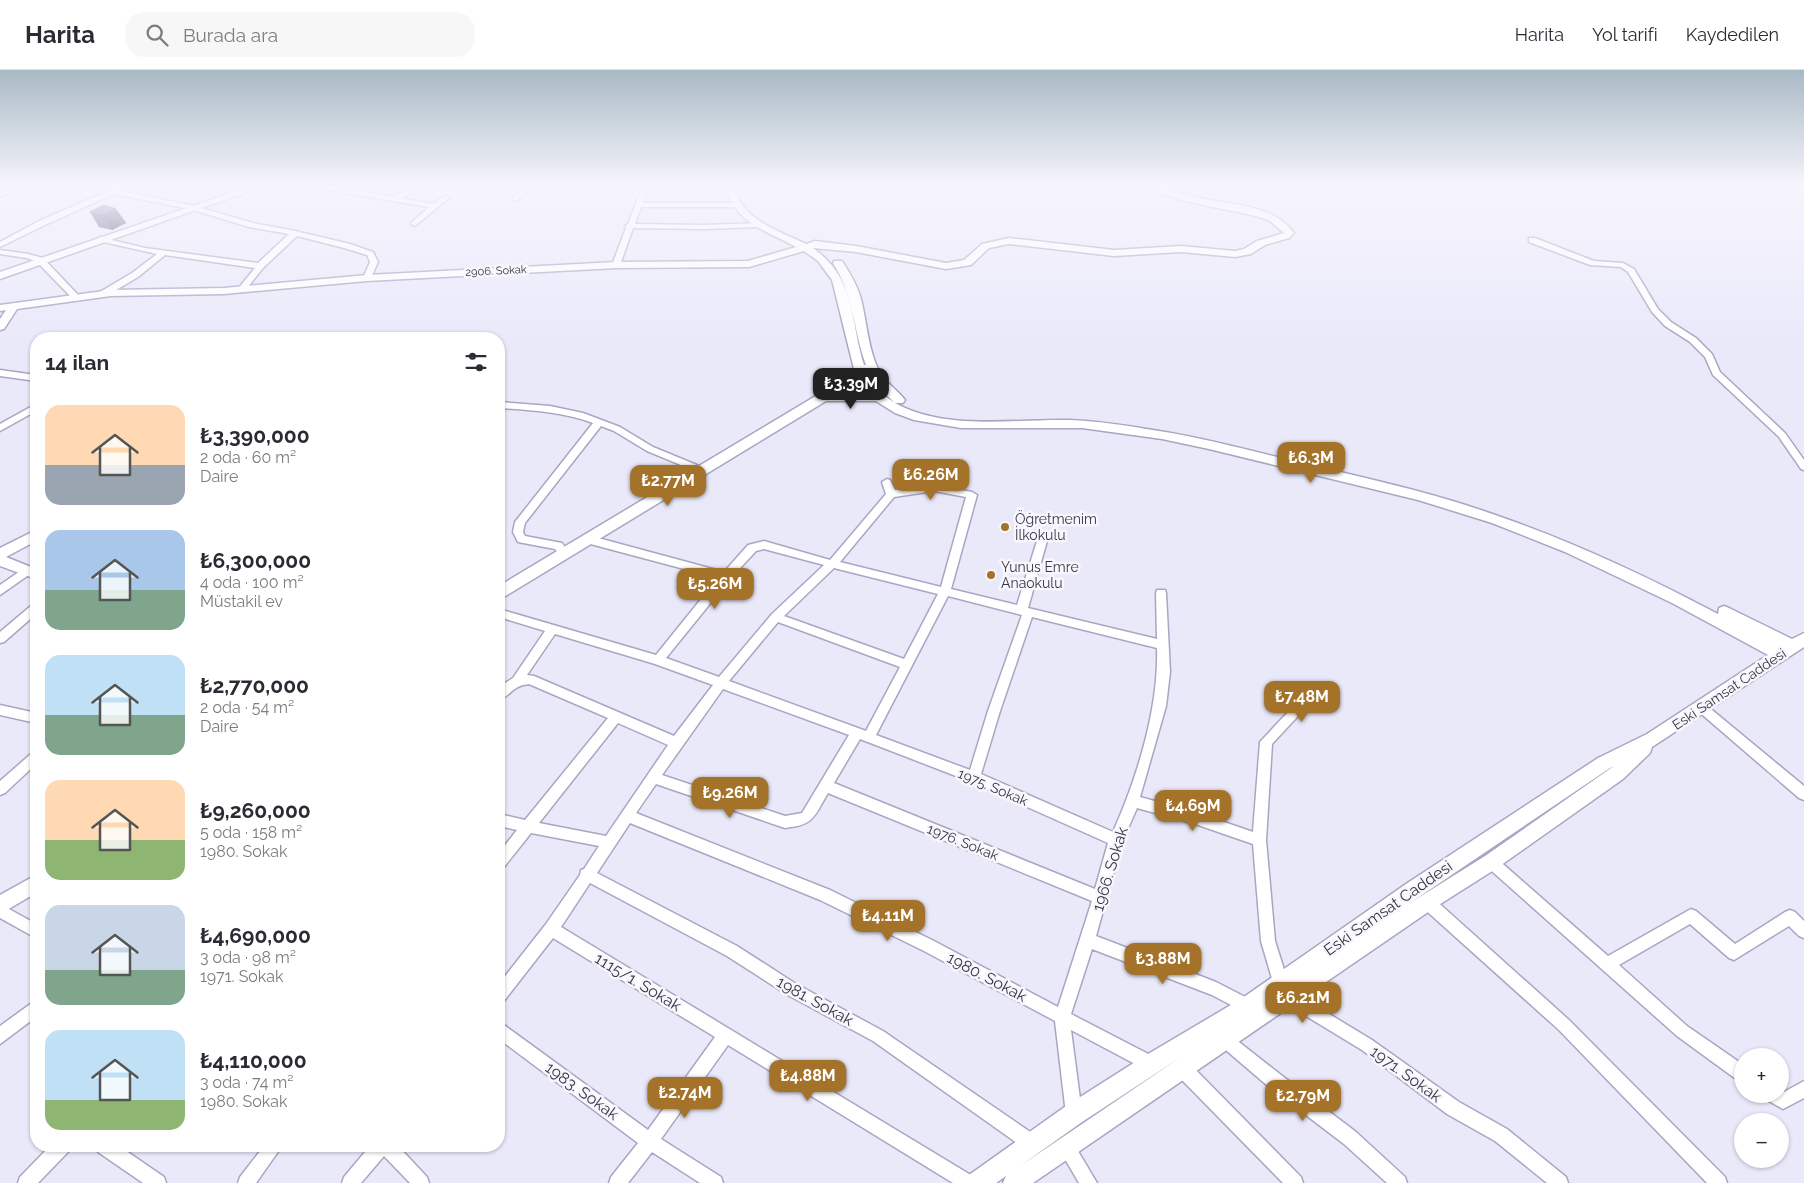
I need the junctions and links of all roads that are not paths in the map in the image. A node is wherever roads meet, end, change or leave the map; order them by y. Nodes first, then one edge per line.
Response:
1 (16, 237) edge
2 (108, 237) edge
3 (291, 237) edge
4 (311, 237) edge
5 (625, 237) edge
6 (785, 237) edge
7 (800, 237) edge
8 (1283, 237) edge
9 (102, 239) junction
10 (1532, 240) dead end
11 (815, 244) junction
12 (0, 245) edge
13 (803, 246) junction
14 (0, 252) edge
15 (164, 252) junction
16 (40, 260) junction
17 (616, 265) junction
18 (260, 266) junction
19 (0, 276) edge
20 (367, 278) junction
21 (845, 282) junction
22 (241, 290) junction
23 (103, 294) junction
24 (76, 297) junction
25 (14, 306) junction
26 (0, 308) edge
27 (0, 327) edge
28 (865, 367) junction
29 (0, 373) edge
30 (30, 377) edge
31 (823, 397) junction
32 (878, 397) junction
33 (505, 406) edge
34 (30, 410) edge
35 (599, 422) junction
36 (0, 428) edge
37 (1804, 467) edge
38 (701, 470) junction
39 (886, 482) dead end
40 (891, 494) junction
41 (30, 539) edge
42 (586, 539) junction
43 (1042, 541) dead end
44 (564, 553) junction
45 (0, 554) edge
46 (0, 560) edge
47 (832, 564) junction
48 (30, 573) edge
49 (30, 574) edge
50 (726, 576) junction
51 (505, 589) edge
52 (0, 591) edge
53 (945, 592) junction
54 (1161, 593) dead end
55 (1024, 612) junction
56 (30, 613) edge
57 (505, 616) edge
58 (776, 617) junction
59 (552, 629) junction
60 (0, 639) edge
61 (1163, 645) junction
62 (1792, 647) edge
63 (658, 660) junction
64 (906, 664) junction
65 (518, 680) junction
66 (721, 683) junction
67 (1319, 686) dead end
68 (505, 688) edge
69 (1702, 708) junction
70 (0, 710) edge
71 (30, 717) edge
72 (616, 717) junction
73 (863, 735) junction
74 (1653, 739) junction
75 (676, 743) junction
76 (30, 762) edge
77 (974, 777) junction
78 (654, 778) junction
79 (826, 786) junction
80 (0, 789) edge
81 (1804, 794) edge
82 (1133, 801) junction
83 (628, 816) junction
84 (505, 821) edge
85 (528, 827) junction
86 (1116, 840) junction
87 (1259, 840) junction
88 (608, 842) junction
89 (505, 856) edge
90 (1491, 862) junction
91 (586, 874) junction
92 (30, 886) edge
93 (1100, 898) junction
94 (2, 902) edge
95 (1427, 902) junction
96 (30, 926) edge
97 (550, 930) junction
98 (1804, 931) edge
99 (1088, 940) junction
100 (1606, 964) junction
101 (505, 988) edge
102 (1284, 990) junction
103 (1248, 1006) junction
104 (30, 1013) edge
105 (1062, 1017) junction
106 (505, 1034) edge
107 (726, 1034) junction
108 (0, 1036) edge
109 (1225, 1040) junction
110 (1150, 1064) junction
111 (1734, 1067) edge
112 (1182, 1068) junction
113 (1804, 1089) edge
114 (1789, 1098) edge
115 (1074, 1114) junction
116 (650, 1141) junction
117 (1033, 1144) junction
118 (1066, 1147) junction
119 (56, 1152) edge
120 (113, 1152) edge
121 (269, 1152) edge
122 (376, 1152) edge
123 (392, 1152) edge
124 (26, 1183) edge
125 (158, 1183) edge
126 (246, 1183) edge
127 (350, 1183) edge
128 (421, 1183) edge
129 (617, 1183) edge
130 (715, 1183) edge
131 (968, 1183) edge
132 (977, 1183) edge
133 (1014, 1183) edge
134 (1089, 1183) edge
135 (1295, 1183) edge
136 (1399, 1183) edge
137 (1560, 1183) edge
138 (1719, 1183) edge

1 - 12 street
2 - 9 street
3 - 18 street
4 - 20 street
5 - 17 street
6 - 13 street
7 - 11 street
8 - 11 street, 2906. Sokak
9 - 15 street
9 - 16 street
10 - 37 street
11 - 13 street, 2906. Sokak
11 - 21 street
13 - 17 street, 2906. Sokak
13 - 21 street
14 - 16 street
15 - 18 street
15 - 23 street
16 - 19 street
16 - 24 street
17 - 20 street, 2906. Sokak
18 - 22 street
20 - 22 street, 2906. Sokak
21 - 28 street
22 - 23 street, 2906. Sokak
23 - 24 street, 2906. Sokak
24 - 25 street, 2906. Sokak
25 - 26 street, 2906. Sokak
25 - 27 street
28 - 31 street
28 - 32 street
28 - 62 street
29 - 30 street
31 - 32 street
31 - 38 street
32 - 62 street
33 - 35 street
34 - 36 street
35 - 38 street
35 - 44 street
38 - 42 street
39 - 40 street
40 - 47 street
40 - 53 street
41 - 45 street
42 - 44 street
42 - 50 street
43 - 55 street
44 - 51 street
46 - 48 street
47 - 50 street
47 - 53 street
47 - 58 street
49 - 52 street
50 - 63 street
53 - 55 street
53 - 64 street
54 - 61 street, 1966. Sokak
55 - 61 street
55 - 77 street
56 - 60 street
57 - 59 street, 1975. Sokak
58 - 64 street
58 - 66 street
59 - 63 street, 1975. Sokak
59 - 65 street
61 - 82 street, 1966. Sokak
62 - 69 street, Eski Samsat Caddesi
63 - 66 street, 1975. Sokak
64 - 73 street
65 - 68 street
65 - 72 street
66 - 73 street, 1975. Sokak
66 - 75 street
67 - 87 street
69 - 74 street, Eski Samsat Caddesi
69 - 81 street
70 - 71 street
72 - 75 street
72 - 85 street
73 - 77 street, 1975. Sokak
73 - 79 street
74 - 90 street, Eski Samsat Caddesi
74 - 102 street, Eski Samsat Caddesi
75 - 78 street
76 - 80 street
77 - 86 street, 1975. Sokak
78 - 79 street
78 - 83 street
79 - 93 street, 1976. Sokak
82 - 86 street, 1966. Sokak
82 - 87 street
83 - 88 street
83 - 105 street, 1980. Sokak
84 - 85 street
85 - 88 street
85 - 89 street
86 - 93 street, 1966. Sokak
87 - 102 street
88 - 91 street
90 - 95 street, Eski Samsat Caddesi
90 - 100 street
91 - 97 street
91 - 117 street, 1981. Sokak
92 - 94 street
93 - 99 street, 1966. Sokak
94 - 96 street
95 - 102 street, Eski Samsat Caddesi
95 - 138 street
97 - 101 street
97 - 107 street, 1115/1. Sokak
98 - 100 street
99 - 103 street
99 - 105 street, 1966. Sokak
100 - 111 street
102 - 103 street, Eski Samsat Caddesi
102 - 109 street, Eski Samsat Caddesi
102 - 137 street, 1971. Sokak
103 - 110 street, Eski Samsat Caddesi
104 - 108 street
105 - 110 street, 1980. Sokak
105 - 115 street, 1966. Sokak
106 - 116 street, 1983. Sokak
107 - 116 street
107 - 131 street, 1115/1. Sokak
109 - 112 street, Eski Samsat Caddesi
109 - 136 street
110 - 115 street, Eski Samsat Caddesi
112 - 118 street, Eski Samsat Caddesi
112 - 135 street
113 - 114 street
115 - 117 street, Eski Samsat Caddesi
116 - 129 street
116 - 130 street, 1983. Sokak
117 - 132 street, Eski Samsat Caddesi
118 - 133 street, Eski Samsat Caddesi
118 - 134 street
119 - 124 street
120 - 125 street
121 - 126 street
122 - 127 street
123 - 128 street

